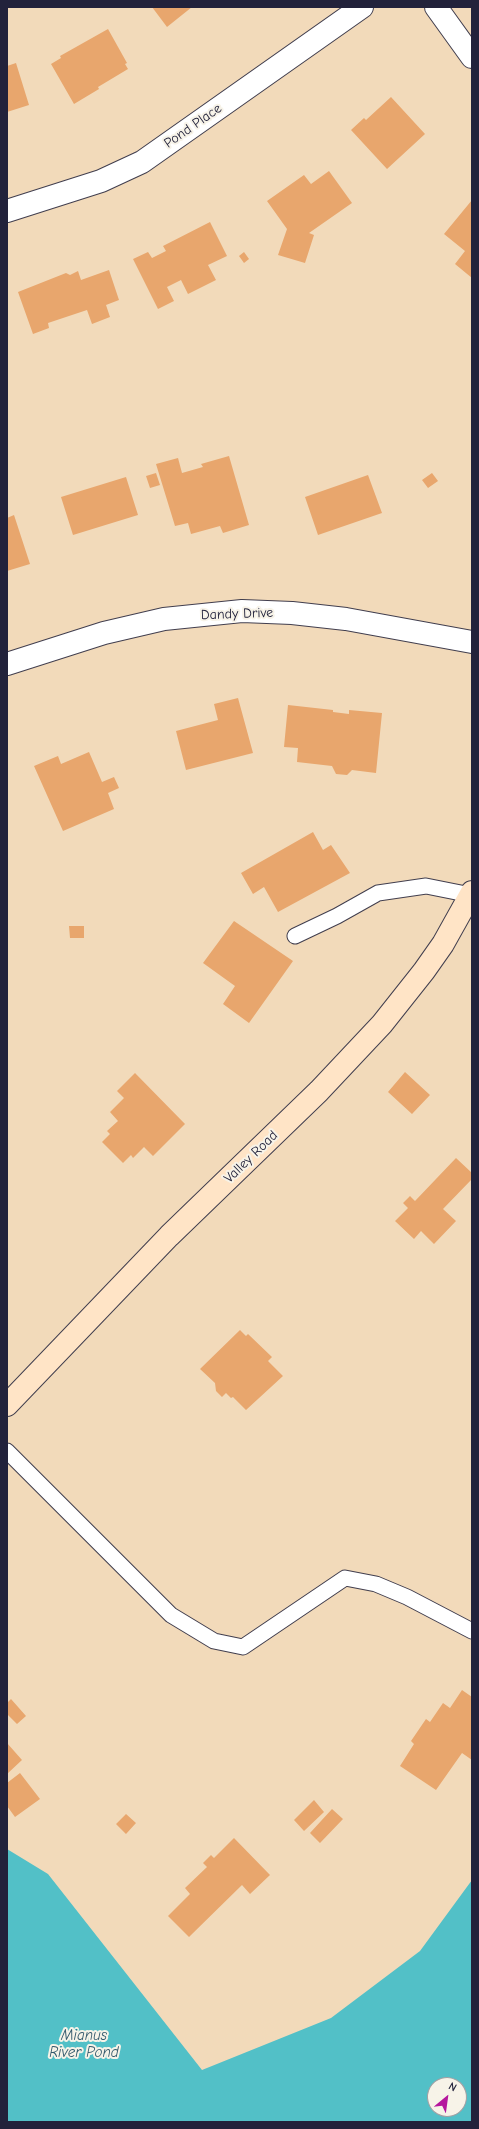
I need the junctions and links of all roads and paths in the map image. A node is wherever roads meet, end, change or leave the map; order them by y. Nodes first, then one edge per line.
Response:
1 (362, 7) edge
2 (436, 7) edge
3 (472, 57) edge
4 (7, 212) edge
5 (472, 642) edge
6 (7, 664) edge
7 (471, 893) edge
8 (295, 936) dead end
9 (7, 1405) edge
10 (7, 1451) edge
11 (472, 1631) edge

1 - 4 street, Pond Place
2 - 3 street
5 - 6 street, Dandy Drive
7 - 8 lane
7 - 9 main road, Valley Road
10 - 11 lane

